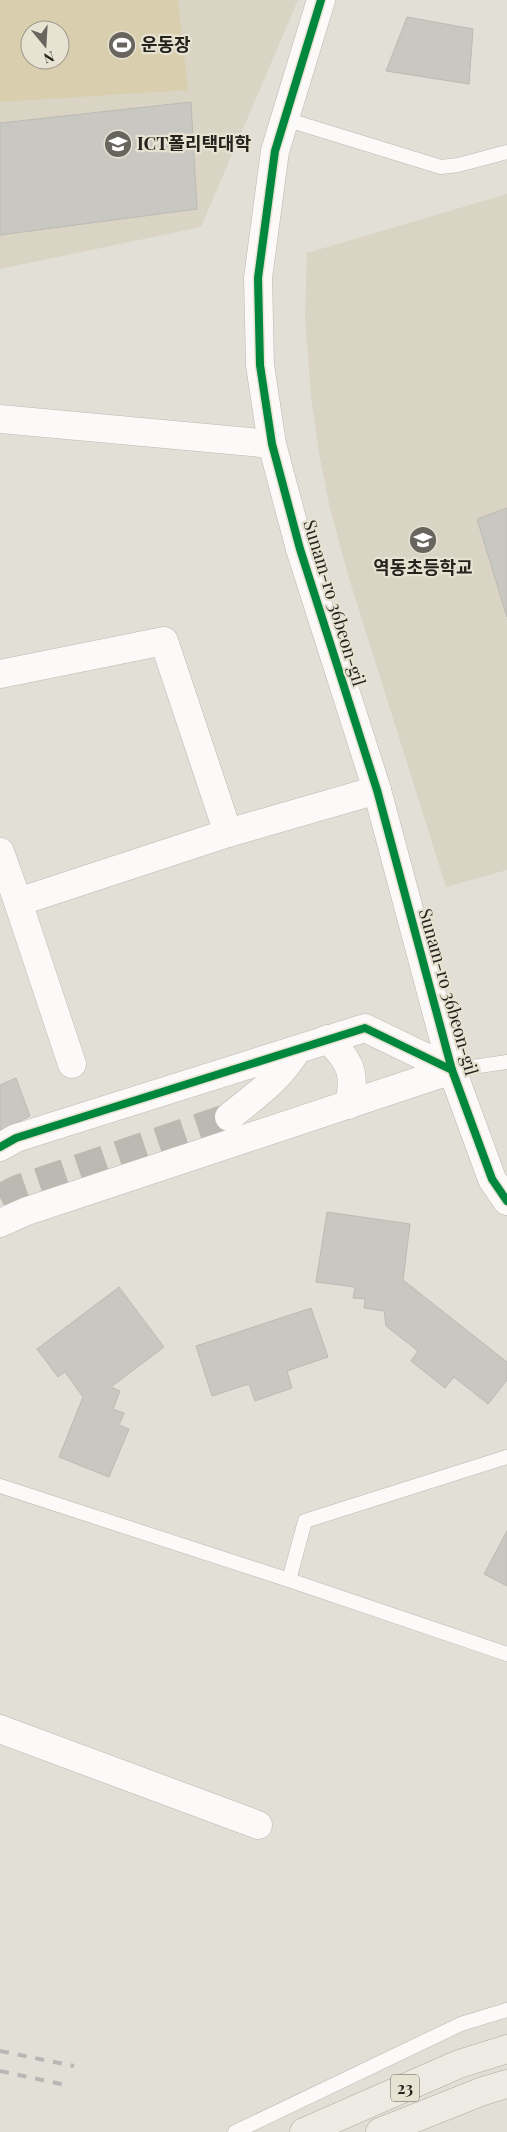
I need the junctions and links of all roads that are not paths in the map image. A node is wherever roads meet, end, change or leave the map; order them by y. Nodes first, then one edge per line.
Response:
1 (321, 0) edge
2 (285, 119) junction
3 (507, 152) edge
4 (0, 419) edge
5 (272, 444) junction
6 (0, 674) edge
7 (377, 790) junction
8 (228, 833) junction
9 (0, 852) edge
10 (18, 902) junction
11 (328, 1039) junction
12 (297, 1050) junction
13 (507, 1062) edge
14 (72, 1064) dead end
15 (452, 1070) junction
16 (349, 1105) junction
17 (309, 1119) junction
18 (0, 1147) edge
19 (507, 1201) edge
20 (0, 1223) edge
21 (507, 1458) edge
22 (0, 1486) edge
23 (289, 1580) junction
24 (507, 1654) edge
25 (0, 1729) edge
26 (258, 1825) dead end
27 (507, 2010) edge
28 (507, 2049) edge
29 (507, 2084) edge
30 (235, 2132) edge
31 (304, 2132) edge
32 (380, 2132) edge

1 - 2 street, Sunam-ro 36beon-gil
2 - 3 lane
2 - 5 street, Sunam-ro 36beon-gil
4 - 5 street
5 - 7 street, Sunam-ro 36beon-gil
6 - 8 street
7 - 8 street
7 - 15 street, Sunam-ro 36beon-gil
8 - 10 street
9 - 10 street
10 - 14 street
11 - 12 street
11 - 15 street
11 - 16 street
12 - 17 street
12 - 18 street
13 - 15 lane
15 - 16 street
15 - 19 street, Sunam-ro 36beon-gil
16 - 17 street
17 - 20 street
21 - 23 lane
22 - 23 lane
23 - 24 lane
25 - 26 street
27 - 30 lane
28 - 31 main road, 23
29 - 32 main road, 23

